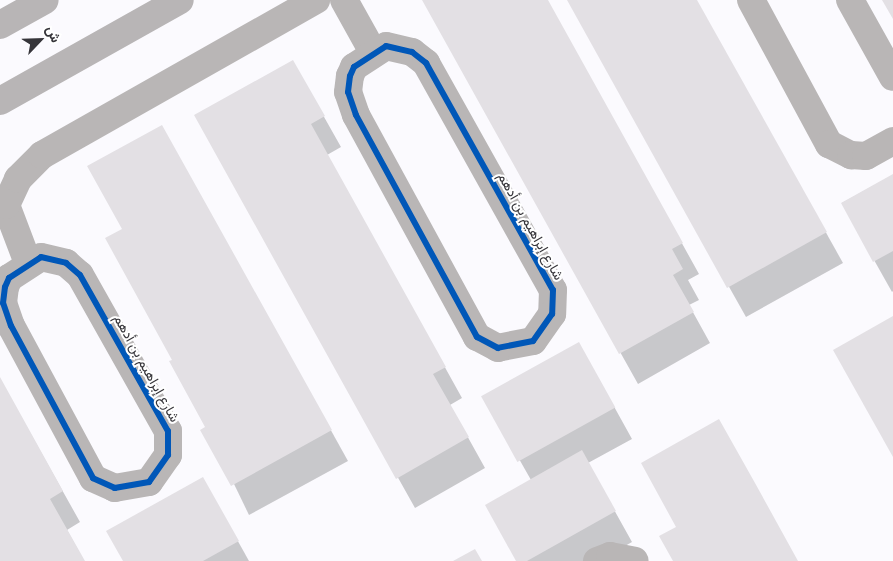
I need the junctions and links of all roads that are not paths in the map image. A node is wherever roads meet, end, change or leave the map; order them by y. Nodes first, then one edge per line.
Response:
1 (45, 0) edge
2 (180, 0) edge
3 (316, 0) edge
4 (344, 0) edge
5 (750, 0) edge
6 (850, 0) edge
7 (0, 26) edge
8 (372, 52) junction
9 (893, 78) edge
10 (0, 101) edge
11 (893, 141) edge
12 (28, 263) junction
13 (597, 561) edge
14 (635, 561) edge

1 - 7 street
2 - 10 street
3 - 12 street
4 - 8 street
5 - 11 street
6 - 9 street
8 - 8 street, شارع إبراهيم بن أدهم
12 - 12 street, شارع إبراهيم بن أدهم
13 - 14 street

